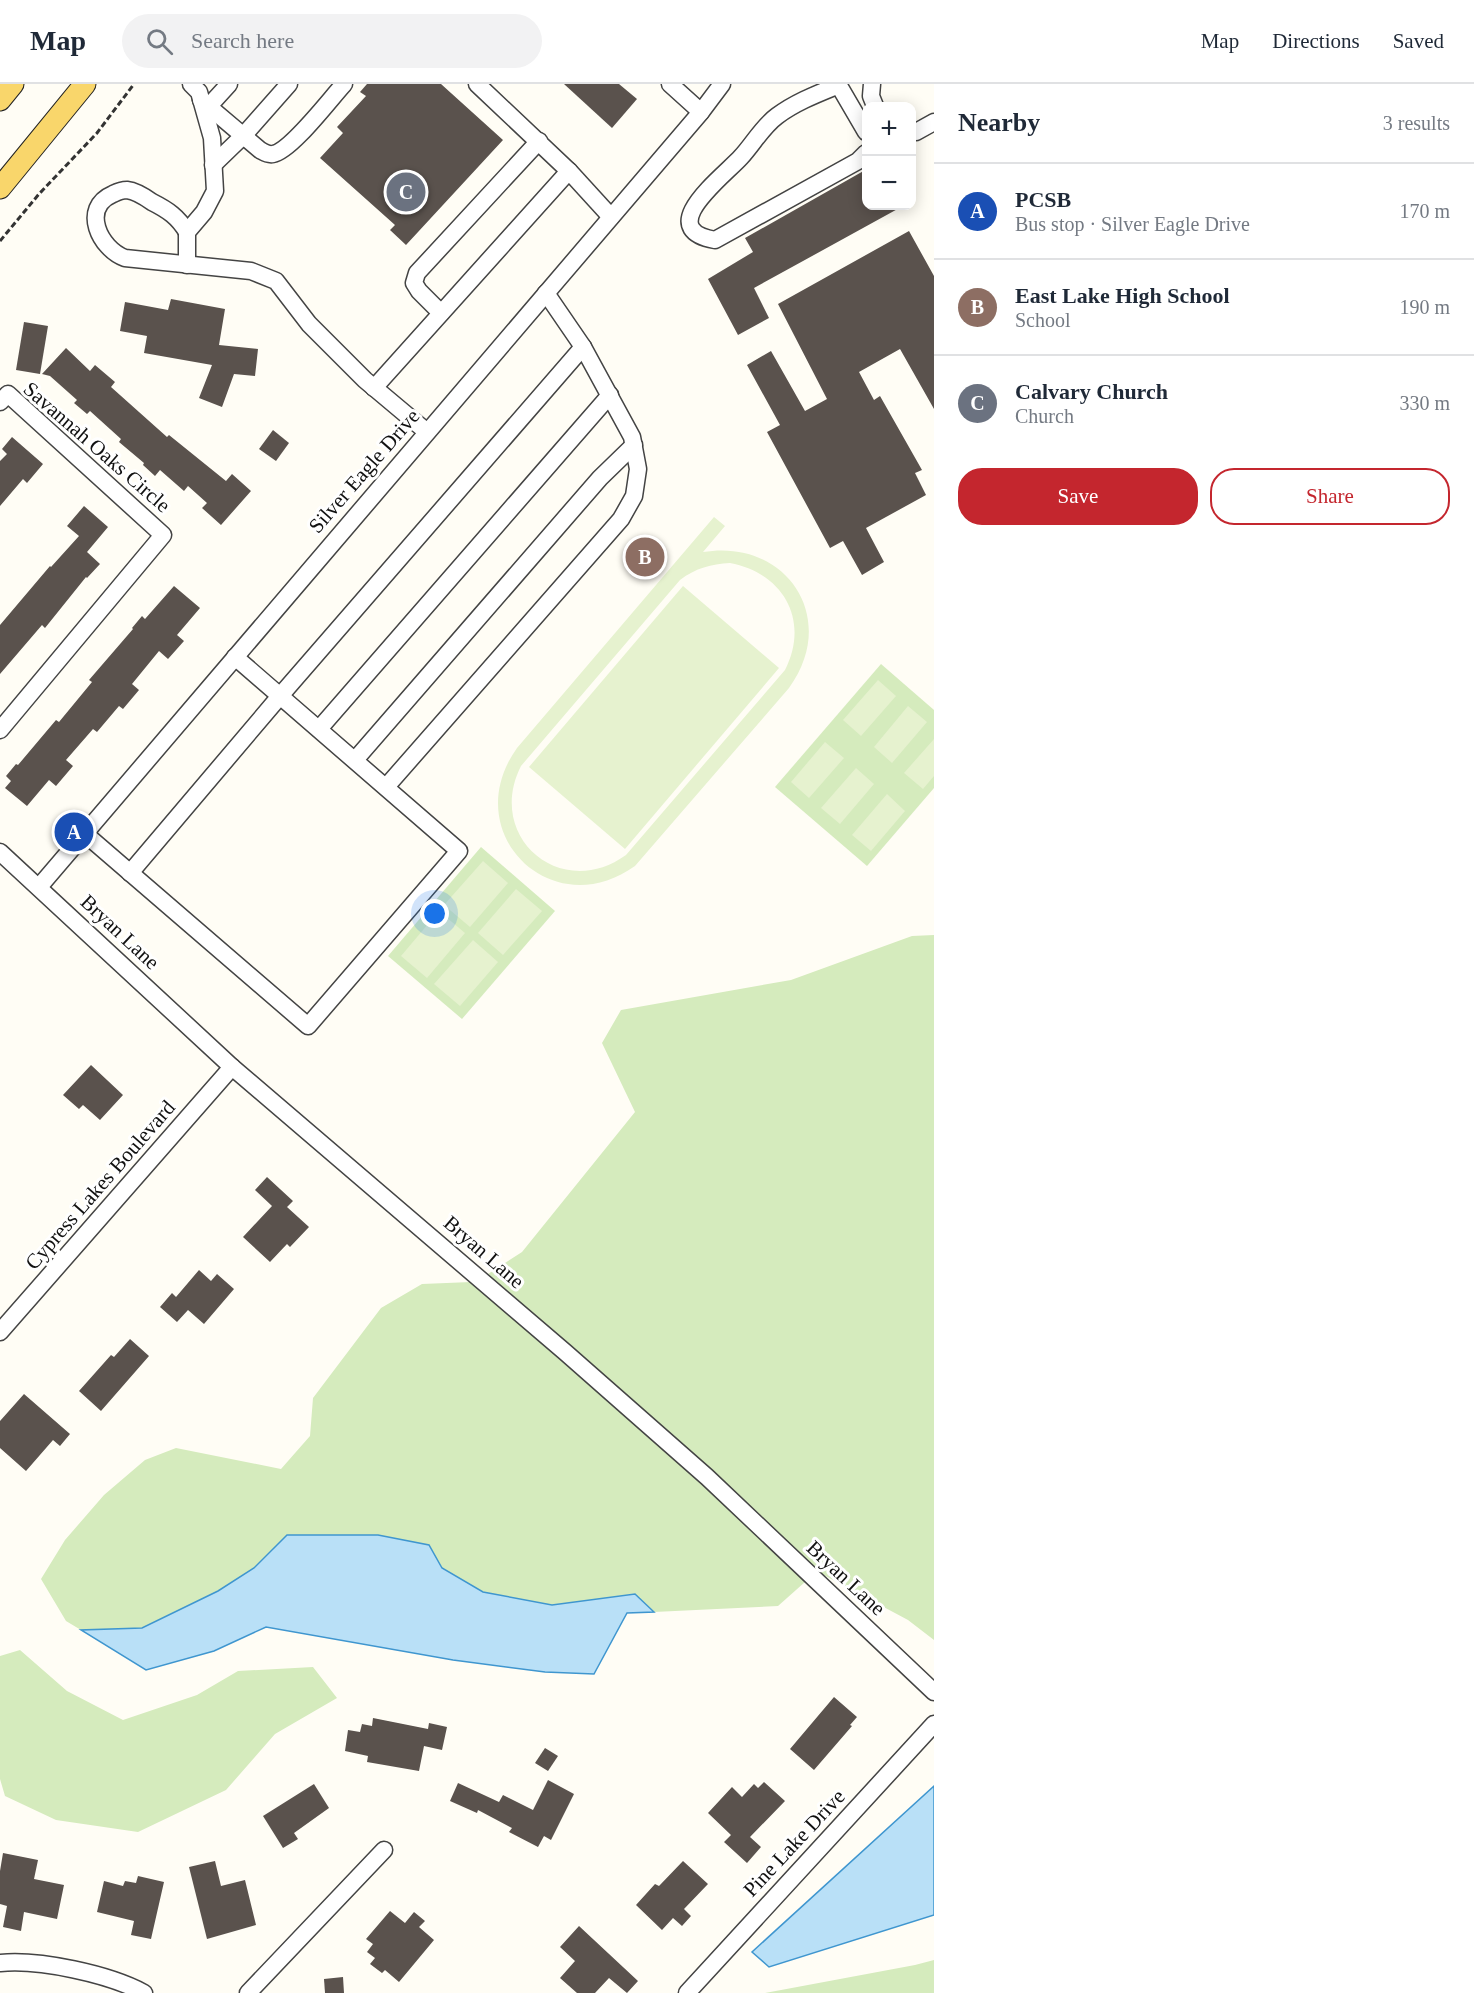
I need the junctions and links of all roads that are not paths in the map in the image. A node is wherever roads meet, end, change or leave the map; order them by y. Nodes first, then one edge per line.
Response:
1 (13, 84) edge
2 (85, 84) edge
3 (190, 84) edge
4 (230, 84) edge
5 (289, 84) edge
6 (344, 84) edge
7 (477, 84) edge
8 (670, 84) edge
9 (722, 84) edge
10 (811, 84) edge
11 (872, 84) edge
12 (838, 85) edge
13 (0, 100) edge
14 (874, 102) edge
15 (205, 103) junction
16 (795, 105) junction
17 (701, 112) junction
18 (934, 122) edge
19 (862, 124) edge
20 (916, 132) edge
21 (243, 136) junction
22 (539, 141) junction
23 (864, 156) edge
24 (213, 165) junction
25 (569, 171) junction
26 (0, 188) edge
27 (611, 217) junction
28 (187, 232) junction
29 (187, 265) junction
30 (546, 293) junction
31 (441, 313) junction
32 (583, 347) junction
33 (374, 388) junction
34 (610, 395) junction
35 (0, 402) edge
36 (427, 432) junction
37 (634, 445) junction
38 (235, 657) junction
39 (280, 696) junction
40 (319, 729) junction
41 (0, 730) edge
42 (355, 760) junction
43 (386, 787) junction
44 (84, 833) junction
45 (0, 852) edge
46 (130, 873) junction
47 (39, 887) junction
48 (232, 1067) junction
49 (0, 1332) edge
50 (934, 1692) edge
51 (934, 1724) edge
52 (384, 1850) dead end
53 (0, 1963) edge
54 (144, 1993) edge
55 (248, 1993) edge
56 (687, 1993) edge

1 - 13 main road
2 - 26 main road
3 - 15 street
4 - 15 street
5 - 21 street
6 - 21 street
7 - 22 street
8 - 17 street
9 - 17 street, Silver Eagle Drive
10 - 16 street
11 - 14 street
12 - 16 street
12 - 19 street
15 - 21 street
15 - 24 street
16 - 23 street
17 - 27 street, Silver Eagle Drive
18 - 20 street
21 - 24 street
22 - 25 street
22 - 31 street
24 - 28 street
25 - 27 street
25 - 31 street
27 - 30 street, Silver Eagle Drive
28 - 29 street
28 - 29 street
29 - 33 street
30 - 32 street
30 - 36 street, Silver Eagle Drive
31 - 33 street
32 - 34 street
32 - 39 street
33 - 36 street
34 - 37 street
34 - 40 street
35 - 41 street, Savannah Oaks Circle
36 - 38 street, Silver Eagle Drive
37 - 42 street
37 - 43 street
38 - 39 street
38 - 44 street, Silver Eagle Drive
39 - 40 street
39 - 46 street
40 - 42 street
42 - 43 street
43 - 46 street
44 - 46 street
44 - 47 street, Silver Eagle Drive
45 - 47 street, Bryan Lane
47 - 48 street, Bryan Lane
48 - 49 street, Cypress Lakes Boulevard
48 - 50 street, Bryan Lane
51 - 56 street, Pine Lake Drive
52 - 55 street
53 - 54 street

